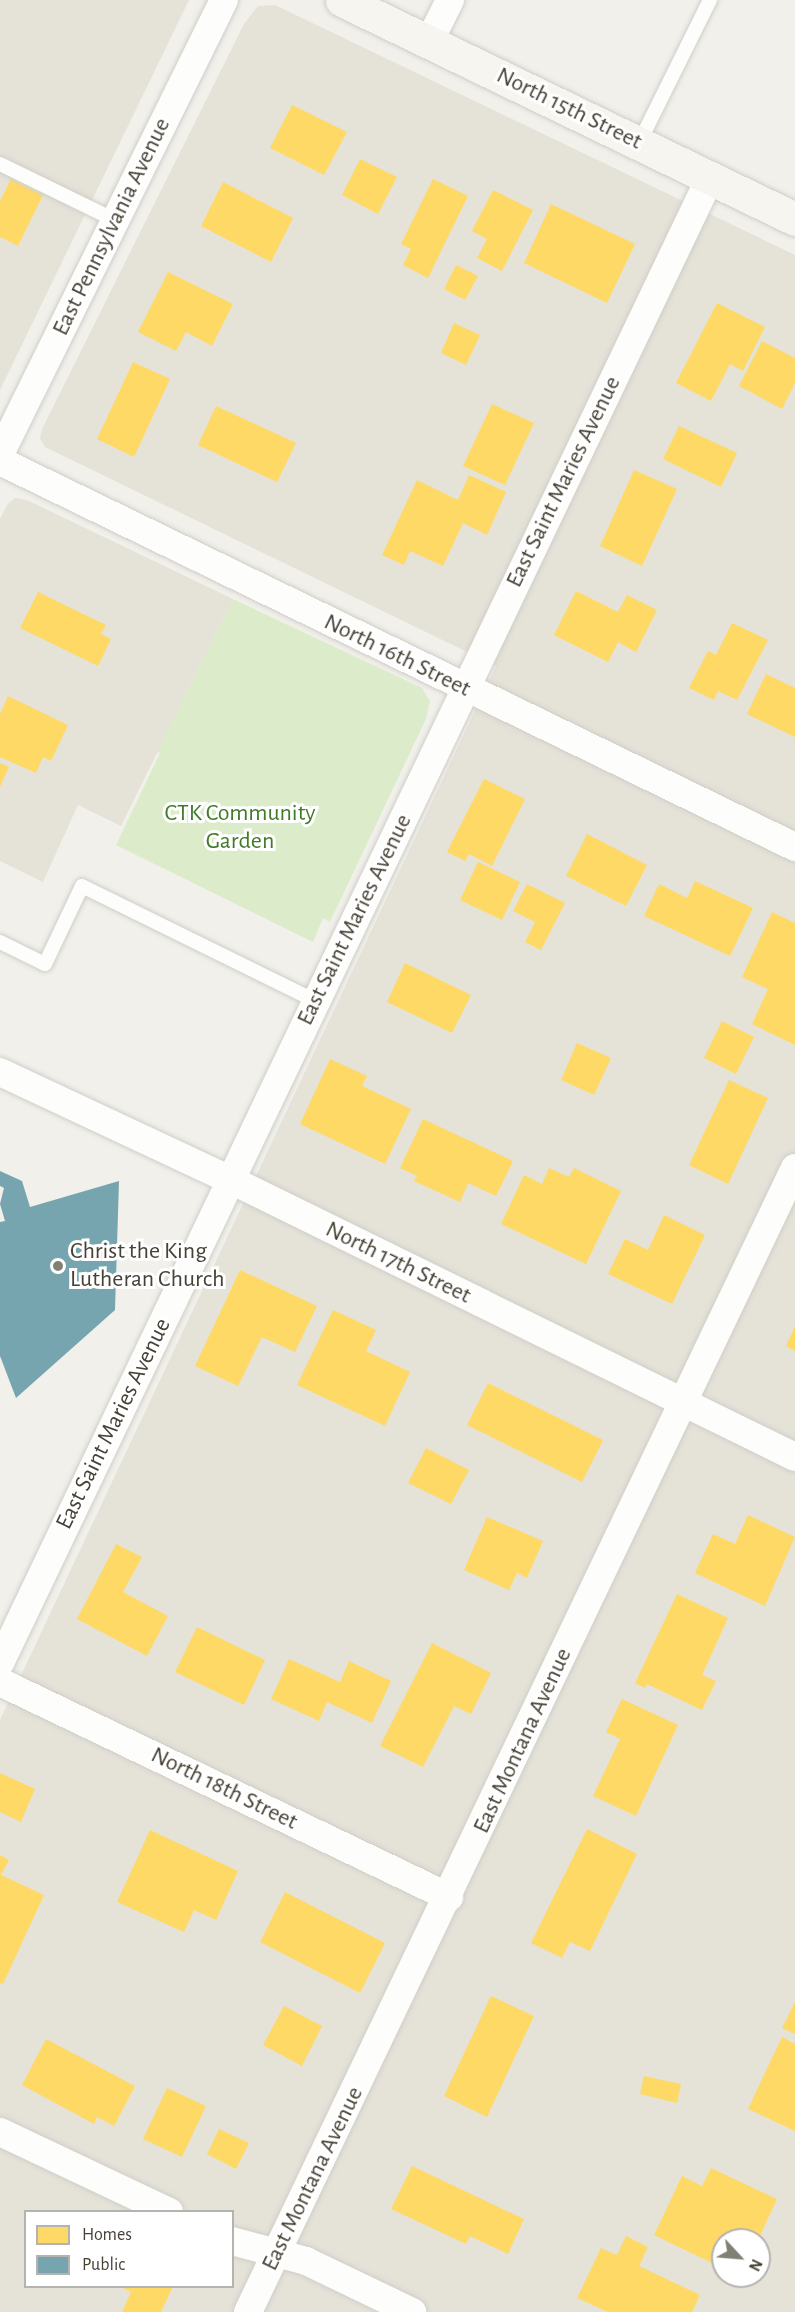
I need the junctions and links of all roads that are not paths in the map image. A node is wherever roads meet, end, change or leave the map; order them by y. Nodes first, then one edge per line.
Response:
1 (224, 0) edge
2 (342, 0) edge
3 (450, 0) edge
4 (710, 0) edge
5 (429, 42) junction
6 (639, 144) junction
7 (0, 164) edge
8 (710, 178) junction
9 (795, 219) edge
10 (115, 220) junction
11 (0, 454) edge
12 (0, 461) edge
13 (465, 689) junction
14 (795, 847) edge
15 (0, 942) edge
16 (316, 1001) junction
17 (0, 1072) edge
18 (795, 1168) edge
19 (231, 1180) junction
20 (682, 1403) junction
21 (795, 1457) edge
22 (0, 1663) edge
23 (0, 1682) edge
24 (449, 1897) junction
25 (0, 2132) edge
26 (167, 2210) edge
27 (234, 2242) edge
28 (277, 2253) junction
29 (248, 2312) edge
30 (412, 2312) edge

1 - 10 street, East Pennsylvania Avenue
2 - 5 main road, North 15th Street
3 - 5 street
4 - 6 lane
5 - 6 main road, North 15th Street
6 - 8 main road, North 15th Street
7 - 10 lane
8 - 9 main road, North 15th Street
8 - 13 street, East Saint Maries Avenue
10 - 11 street, East Pennsylvania Avenue
12 - 13 street, North 16th Street
13 - 14 street, North 16th Street
13 - 16 street, East Saint Maries Avenue
15 - 16 lane
16 - 19 street, East Saint Maries Avenue
17 - 19 street, North 17th Street
18 - 20 street, East Montana Avenue
19 - 20 street, North 17th Street
19 - 22 street, East Saint Maries Avenue
20 - 21 street, North 17th Street
20 - 24 street, East Montana Avenue
23 - 24 street, North 18th Street
24 - 28 street, East Montana Avenue
25 - 26 street
27 - 28 street
28 - 29 street, East Montana Avenue
28 - 30 street

